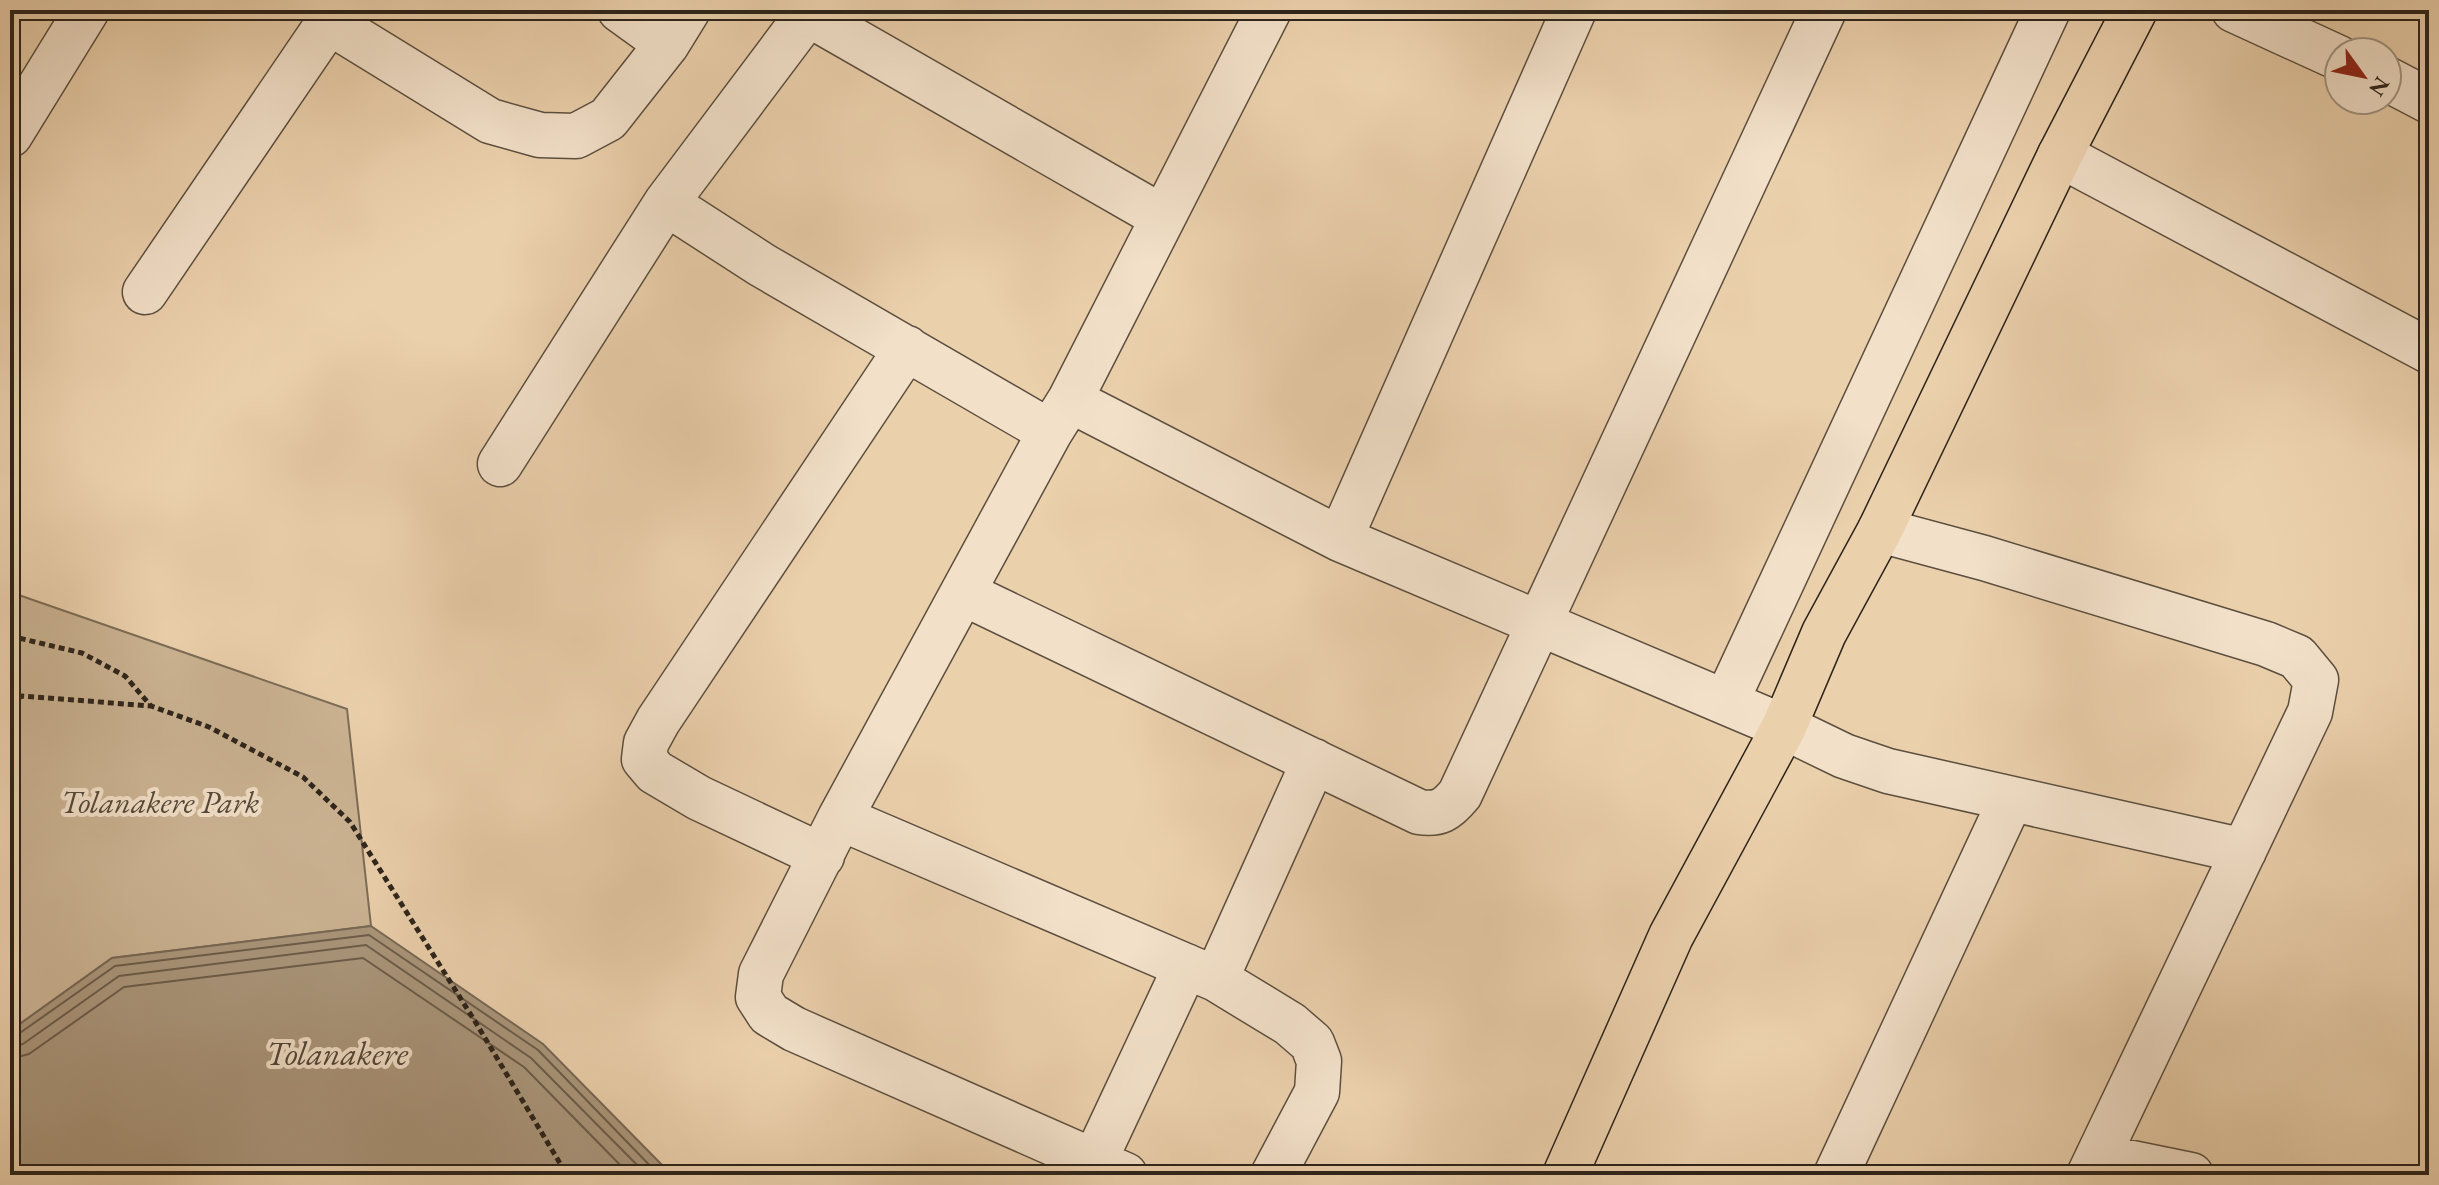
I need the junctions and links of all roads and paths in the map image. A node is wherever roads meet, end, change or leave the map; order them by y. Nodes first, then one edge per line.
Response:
1 (87, 10) edge
2 (620, 10) edge
3 (1269, 10) edge
4 (1574, 10) edge
5 (1824, 10) edge
6 (2048, 10) edge
7 (2135, 10) edge
8 (2234, 10) edge
9 (809, 12) edge
10 (333, 16) edge
11 (678, 27) edge
12 (2323, 51) edge
13 (2403, 87) edge
14 (2429, 101) edge
15 (10, 135) edge
16 (2060, 155) junction
17 (666, 203) junction
18 (1162, 217) junction
19 (145, 292) dead end
20 (907, 348) junction
21 (2429, 351) edge
22 (1060, 416) junction
23 (500, 464) dead end
24 (1880, 530) junction
25 (1340, 539) junction
26 (963, 593) junction
27 (1540, 623) junction
28 (10, 636) edge
29 (1726, 702) junction
30 (10, 703) edge
31 (151, 706) junction
32 (1784, 727) junction
33 (1314, 761) junction
34 (2011, 799) junction
35 (831, 837) junction
36 (2244, 851) junction
37 (1201, 972) junction
38 (2094, 1166) edge
39 (1110, 1168) edge
40 (567, 1175) edge
41 (1273, 1175) edge
42 (1565, 1175) edge
43 (1836, 1175) edge
44 (2191, 1175) edge

1 - 15 street
2 - 11 street
3 - 18 street
4 - 25 street
5 - 27 street
6 - 29 street
7 - 16 main road
8 - 12 street
9 - 17 street
9 - 18 street
10 - 11 street
10 - 19 street
13 - 14 street
16 - 21 street
16 - 24 main road
17 - 20 street
17 - 23 street
18 - 22 street
20 - 22 street
20 - 35 street
22 - 25 street
22 - 26 street
24 - 32 main road
24 - 36 street
25 - 27 street
26 - 33 street
26 - 35 street
27 - 29 street
27 - 33 street
28 - 31 path
29 - 32 street
30 - 31 path
31 - 40 path
32 - 34 street
32 - 42 main road
33 - 37 street
34 - 36 street
34 - 43 street
35 - 37 street
35 - 39 street
36 - 38 street
37 - 39 street
37 - 41 street
38 - 44 street

